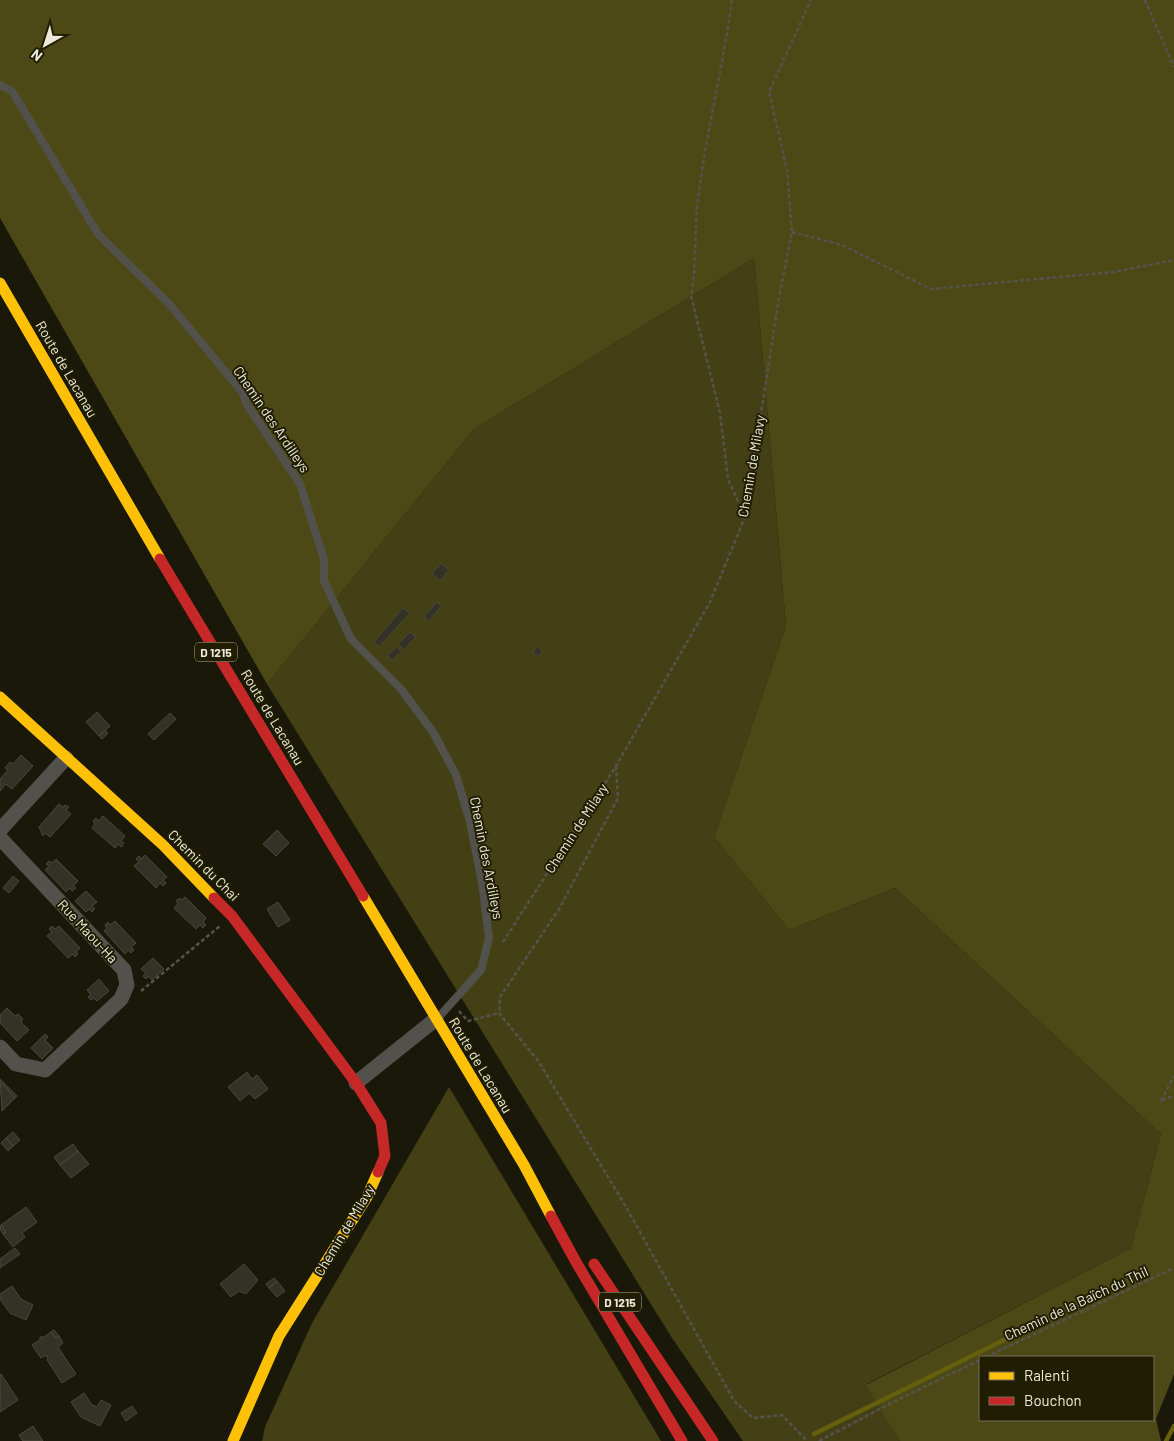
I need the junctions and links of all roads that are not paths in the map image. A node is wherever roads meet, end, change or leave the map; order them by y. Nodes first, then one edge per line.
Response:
1 (0, 85) edge
2 (0, 283) edge
3 (0, 697) edge
4 (66, 758) junction
5 (0, 830) edge
6 (0, 838) edge
7 (436, 1020) junction
8 (0, 1047) edge
9 (356, 1083) junction
10 (524, 1165) junction
11 (576, 1238) dead end
12 (588, 1254) dead end
13 (233, 1441) edge
14 (682, 1441) edge
15 (713, 1441) edge

1 - 7 lane, Chemin des Ardilleys
2 - 7 main road, Route de Lacanau / D 1215
3 - 4 main road, Chemin du Chai
4 - 5 street
4 - 9 main road, Chemin du Chai
6 - 8 street, Rue Maou-Ha
7 - 9 street
7 - 10 main road, Route de Lacanau / D 1215
9 - 13 main road, Chemin de Milavy
10 - 11 main road, Route de Lacanau / D 1215
10 - 14 main road, Route de Lacanau / D 1215
12 - 15 main road, D 1215

